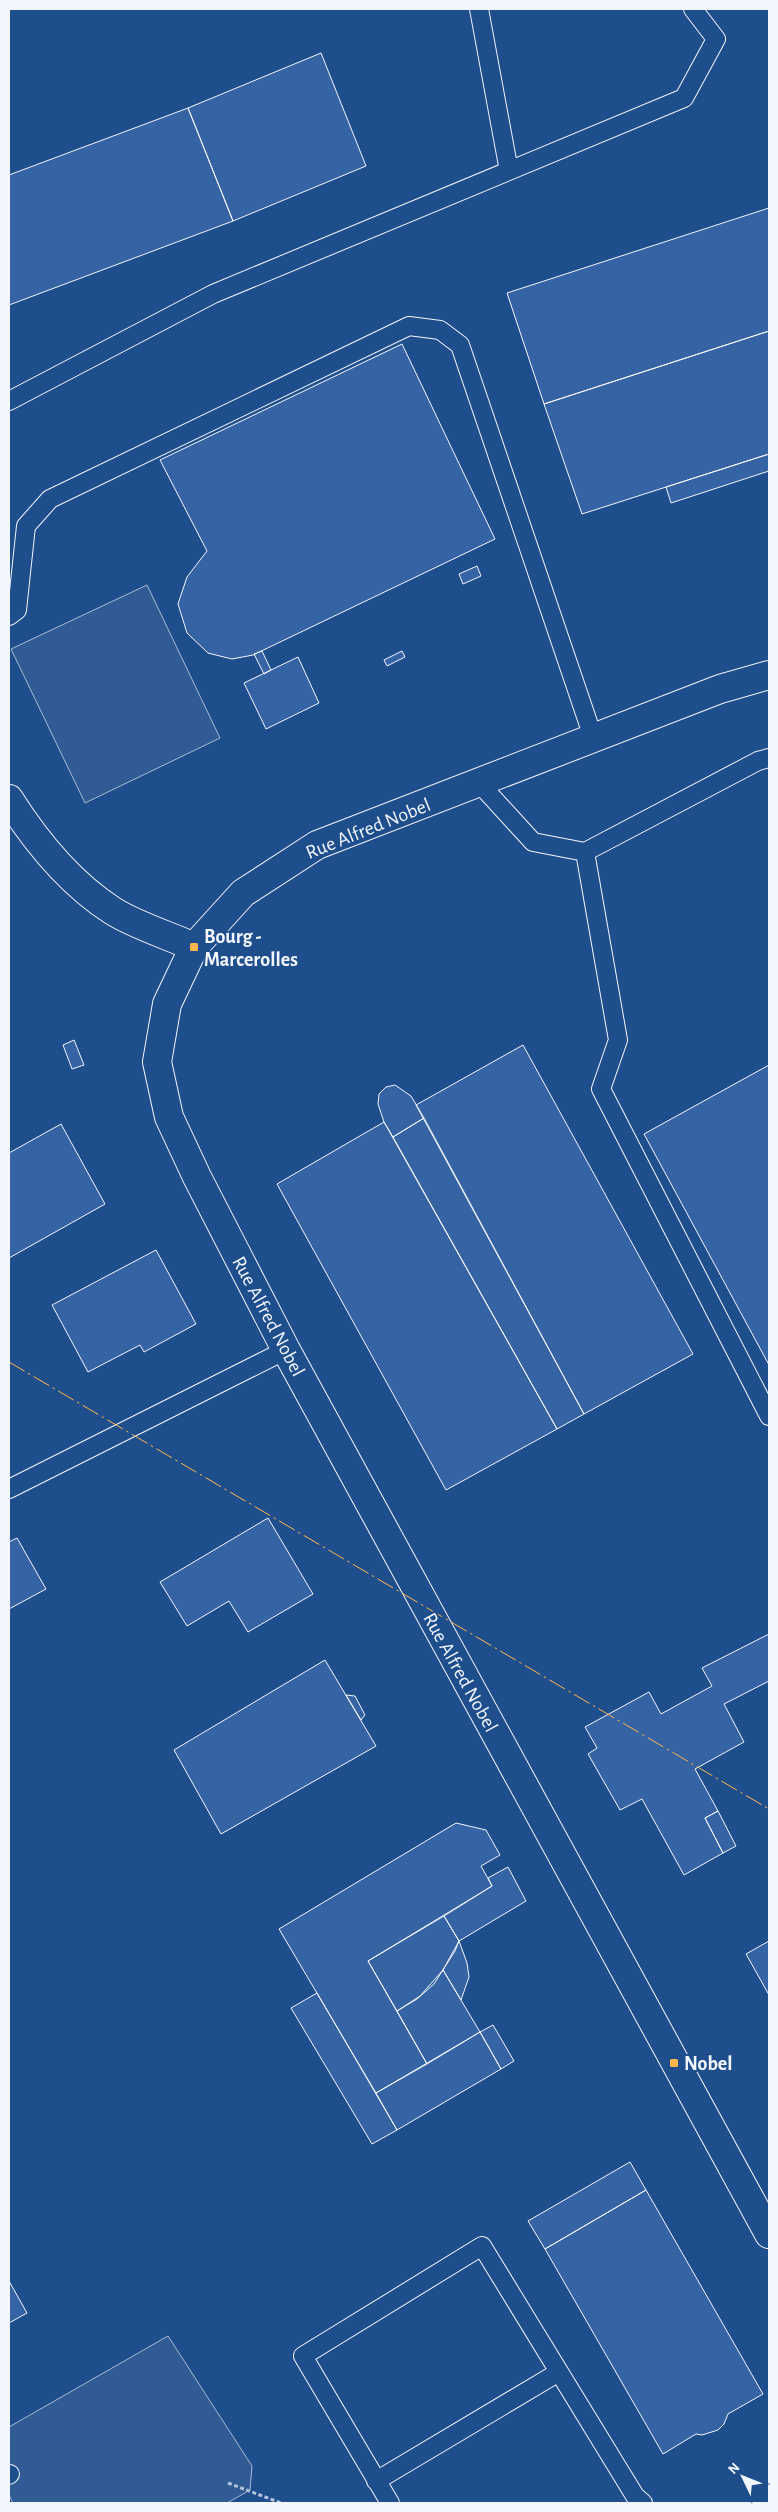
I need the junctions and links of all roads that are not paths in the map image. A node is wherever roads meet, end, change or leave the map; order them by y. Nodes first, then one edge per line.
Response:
1 (480, 9) edge
2 (693, 9) edge
3 (509, 171) junction
4 (9, 401) edge
5 (9, 616) edge
6 (769, 675) edge
7 (593, 737) junction
8 (769, 758) edge
9 (480, 784) junction
10 (9, 799) edge
11 (584, 852) junction
12 (194, 947) junction
13 (286, 1350) junction
14 (769, 1416) edge
15 (9, 1489) edge
16 (769, 2234) edge
17 (558, 2372) junction
18 (376, 2481) junction
19 (633, 2501) edge
20 (390, 2503) edge

1 - 3 lane
2 - 3 lane
3 - 4 lane
5 - 7 lane
6 - 7 street, Rue Alfred Nobel
7 - 9 street, Rue Alfred Nobel
8 - 11 lane
9 - 11 lane
9 - 12 street, Rue Alfred Nobel
10 - 12 street
11 - 14 lane
12 - 13 street, Rue Alfred Nobel
13 - 15 lane
13 - 16 street, Rue Alfred Nobel
17 - 18 lane
17 - 18 lane
17 - 19 lane
18 - 20 lane

